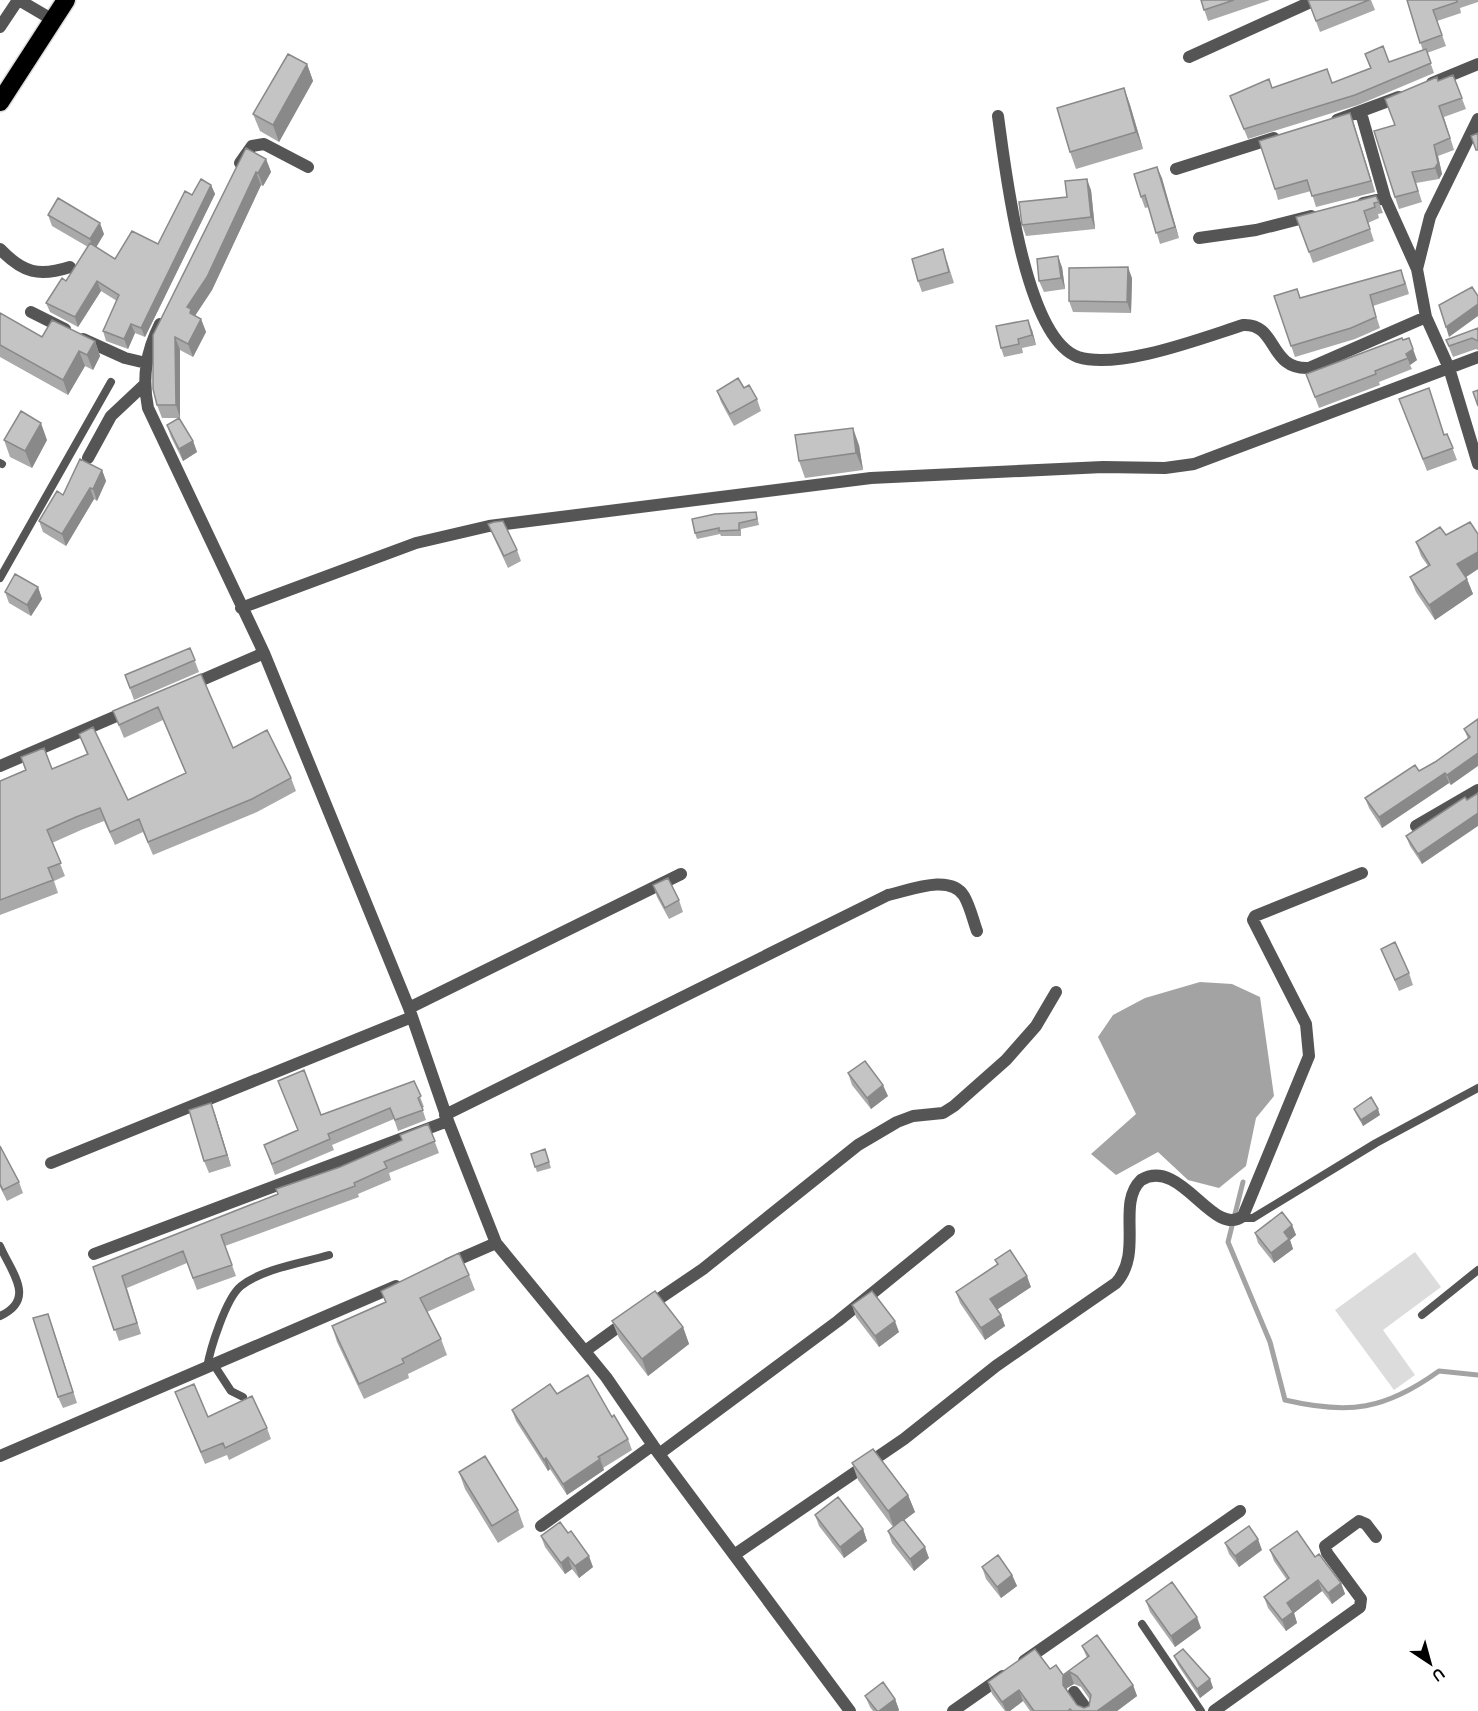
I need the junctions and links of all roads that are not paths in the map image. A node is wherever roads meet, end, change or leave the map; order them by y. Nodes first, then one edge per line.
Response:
1 (19, 0) edge
2 (66, 0) edge
3 (1315, 0) edge
4 (53, 20) junction
5 (0, 27) edge
6 (1189, 57) dead end
7 (1478, 64) edge
8 (0, 102) edge
9 (1361, 113) junction
10 (998, 116) dead end
11 (1478, 119) edge
12 (1329, 123) edge
13 (1286, 135) edge
14 (308, 167) dead end
15 (1176, 169) dead end
16 (231, 179) edge
17 (1385, 198) junction
18 (1353, 206) edge
19 (1320, 214) edge
20 (1199, 238) dead end
21 (0, 249) edge
22 (70, 267) dead end
23 (1417, 269) junction
24 (30, 312) dead end
25 (165, 314) edge
26 (1426, 317) junction
27 (1478, 357) edge
28 (146, 363) junction
29 (1449, 368) junction
30 (111, 382) dead end
31 (144, 385) junction
32 (88, 458) dead end
33 (1478, 464) edge
34 (4, 563) edge
35 (0, 578) edge
36 (241, 608) junction
37 (264, 653) junction
38 (176, 691) edge
39 (143, 705) edge
40 (0, 766) edge
41 (1478, 790) edge
42 (1416, 826) edge
43 (1362, 873) dead end
44 (681, 874) dead end
45 (977, 931) dead end
46 (1056, 992) dead end
47 (411, 1013) junction
48 (1478, 1088) edge
49 (447, 1118) junction
50 (51, 1163) dead end
51 (1235, 1219) junction
52 (950, 1231) dead end
53 (496, 1243) junction
54 (1, 1250) edge
55 (94, 1254) dead end
56 (329, 1255) dead end
57 (1478, 1270) edge
58 (431, 1271) edge
59 (410, 1280) edge
60 (1422, 1315) dead end
61 (0, 1316) edge
62 (585, 1351) junction
63 (211, 1366) junction
64 (243, 1397) edge
65 (656, 1449) junction
66 (0, 1456) edge
67 (1240, 1511) dead end
68 (541, 1526) dead end
69 (1376, 1537) dead end
70 (734, 1555) junction
71 (1142, 1624) dead end
72 (1074, 1692) dead end
73 (968, 1707) edge
74 (850, 1711) edge
75 (953, 1711) edge
76 (1088, 1711) edge
77 (1201, 1711) edge
78 (1214, 1711) edge

1 - 4 street
1 - 5 street
2 - 4 highway
3 - 6 street
4 - 8 highway
7 - 9 street
9 - 12 street
9 - 17 street
10 - 26 street
11 - 23 street
13 - 15 street
14 - 16 street
17 - 18 street
17 - 23 street
19 - 20 street
21 - 22 street
23 - 26 street
24 - 28 street
25 - 28 street
26 - 29 street
27 - 29 street
28 - 31 street
29 - 33 street
29 - 36 street
30 - 34 lane
31 - 32 street
31 - 36 street
34 - 35 lane
36 - 37 street
37 - 38 street
37 - 47 street
39 - 40 street
41 - 42 street
43 - 51 street
44 - 47 street
45 - 49 street
46 - 62 street
47 - 49 street
47 - 50 street
48 - 51 lane
49 - 53 street
49 - 55 street
51 - 70 street
52 - 65 street
53 - 58 street
53 - 62 street
54 - 61 lane
56 - 63 lane
57 - 60 lane
59 - 63 street
62 - 65 street
63 - 64 lane
63 - 66 street
65 - 68 street
65 - 70 street
67 - 73 street
69 - 78 street
70 - 74 street
71 - 77 lane
72 - 76 street
73 - 75 street

